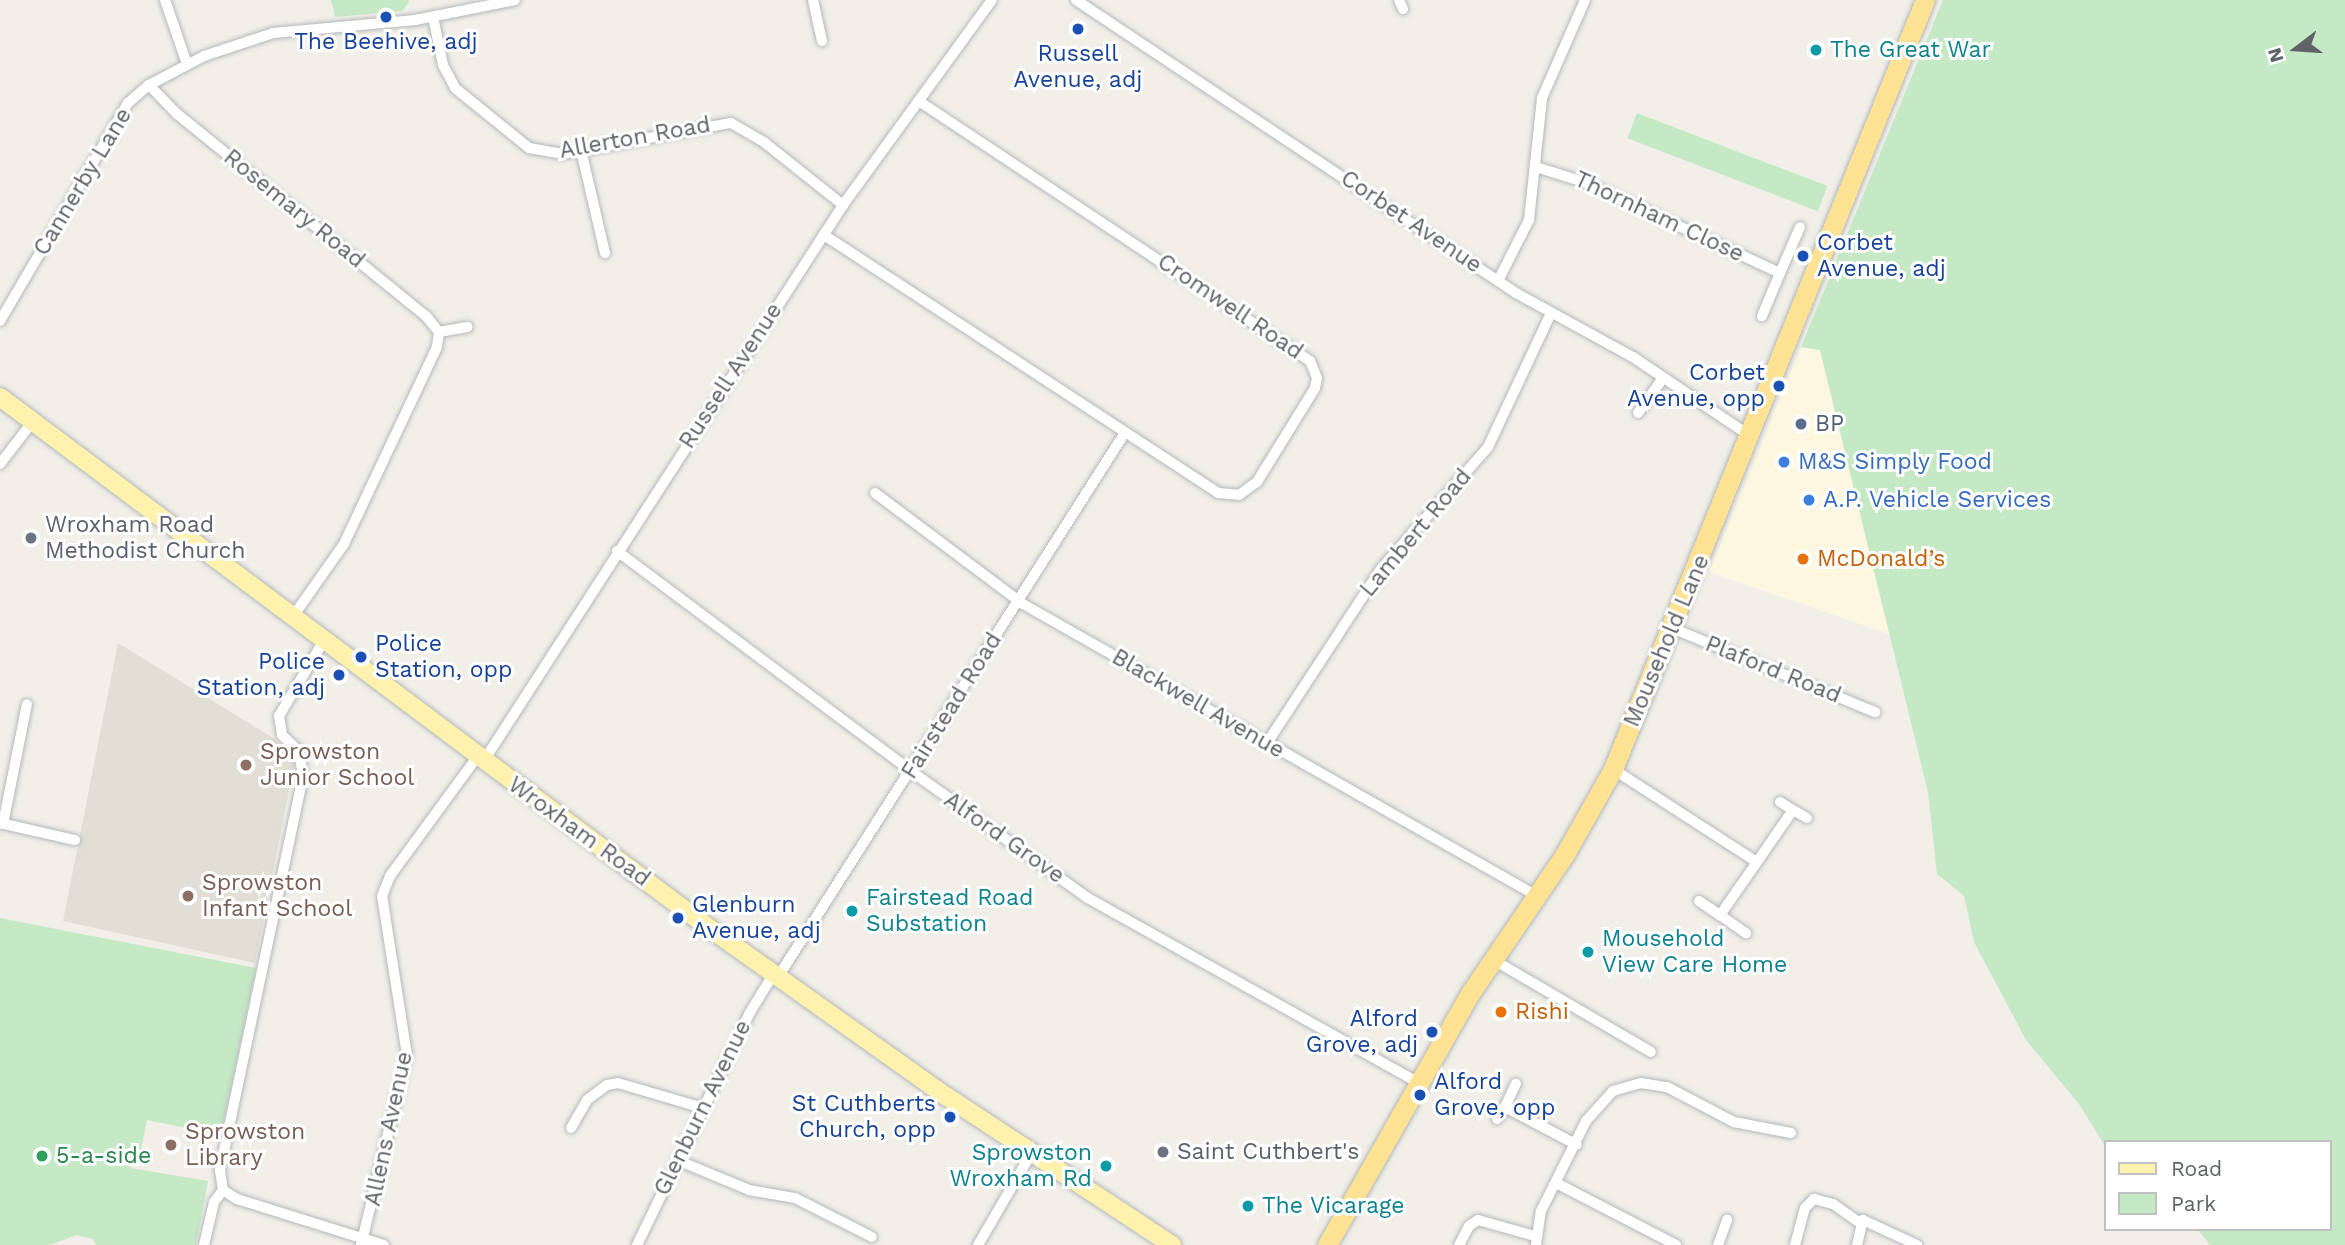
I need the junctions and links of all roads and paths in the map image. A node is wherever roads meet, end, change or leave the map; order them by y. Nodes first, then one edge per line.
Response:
1 (165, 0) edge
2 (514, 0) edge
3 (813, 0) edge
4 (992, 0) edge
5 (1076, 0) edge
6 (1585, 0) edge
7 (1926, 0) edge
8 (433, 17) junction
9 (822, 41) dead end
10 (187, 64) junction
11 (149, 85) junction
12 (919, 101) junction
13 (581, 150) junction
14 (1536, 167) junction
15 (844, 205) junction
16 (1800, 227) dead end
17 (824, 235) junction
18 (605, 253) dead end
19 (1780, 273) junction
20 (1498, 281) junction
21 (1550, 315) junction
22 (1762, 316) dead end
23 (0, 321) edge
24 (468, 327) dead end
25 (439, 332) junction
26 (1663, 378) junction
27 (0, 397) edge
28 (1638, 413) dead end
29 (33, 421) junction
30 (1124, 434) junction
31 (1750, 436) junction
32 (0, 464) edge
33 (875, 493) dead end
34 (617, 551) junction
35 (1018, 601) junction
36 (291, 619) junction
37 (1672, 628) junction
38 (323, 642) junction
39 (27, 704) dead end
40 (1875, 712) dead end
41 (1267, 743) junction
42 (480, 759) junction
43 (1613, 769) junction
44 (911, 771) junction
45 (1780, 802) dead end
46 (1793, 810) junction
47 (1807, 818) dead end
48 (2, 823) edge
49 (75, 840) dead end
50 (1757, 862) junction
51 (1535, 895) junction
52 (1699, 901) dead end
53 (1720, 915) junction
54 (1746, 933) dead end
55 (1492, 959) junction
56 (776, 975) junction
57 (1651, 1052) dead end
58 (1419, 1083) junction
59 (1516, 1083) dead end
60 (1506, 1107) junction
61 (703, 1108) junction
62 (1497, 1119) dead end
63 (571, 1128) dead end
64 (1791, 1133) dead end
65 (1577, 1145) junction
66 (1031, 1154) junction
67 (677, 1160) junction
68 (1558, 1184) junction
69 (223, 1190) junction
70 (1727, 1220) dead end
71 (1862, 1224) junction
72 (859, 1230) junction
73 (872, 1237) dead end
74 (1535, 1240) edge
75 (362, 1242) edge
76 (853, 1242) dead end
77 (1328, 1244) edge
78 (204, 1245) edge
79 (384, 1245) edge
80 (637, 1245) edge
81 (978, 1245) edge
82 (1172, 1245) edge
83 (1459, 1245) edge
84 (1676, 1245) edge
85 (1718, 1245) edge
86 (1794, 1245) edge
87 (1857, 1245) edge
88 (1917, 1245) edge

1 - 10 street
2 - 8 street, Cannerby Lane
3 - 9 street
4 - 12 street, Russell Avenue
5 - 20 street, Corbet Avenue
6 - 14 street
7 - 31 highway, Mousehold Lane
8 - 10 street, Cannerby Lane
8 - 13 street, Allerton Road
10 - 11 street, Cannerby Lane
11 - 23 street, Cannerby Lane
11 - 25 street, Rosemary Road
12 - 15 street, Russell Avenue
12 - 30 street, Cromwell Road
13 - 15 street, Allerton Road
13 - 18 street
14 - 19 street, Thornham Close
14 - 20 street
15 - 17 street, Russell Avenue
16 - 19 street
17 - 30 street, Cromwell Road
17 - 34 street, Russell Avenue
19 - 22 street
20 - 21 street, Corbet Avenue
21 - 26 street, Corbet Avenue
21 - 41 street, Lambert Road
24 - 25 street
25 - 36 street
26 - 28 street
26 - 31 street, Corbet Avenue
27 - 29 main road, Wroxham Road
29 - 32 street
29 - 36 main road, Wroxham Road
30 - 35 street, Fairstead Road
31 - 37 highway, Mousehold Lane
33 - 35 street, Blackwell Avenue
34 - 42 street, Russell Avenue
34 - 44 street, Alford Grove
35 - 41 street, Blackwell Avenue
35 - 44 street, Fairstead Road
36 - 38 main road, Wroxham Road
37 - 40 street, Plaford Road
37 - 43 highway, Mousehold Lane
38 - 42 main road, Wroxham Road
38 - 69 street
39 - 48 street
41 - 51 street, Blackwell Avenue
42 - 56 main road, Wroxham Road
42 - 75 street, Allens Avenue
43 - 50 street
43 - 51 highway, Mousehold Lane
44 - 56 street, Fairstead Road
44 - 58 street, Alford Grove
45 - 46 street
46 - 47 street
46 - 50 street
48 - 49 street
50 - 53 street
51 - 55 highway, Mousehold Lane
52 - 53 street
53 - 54 street
55 - 57 street
55 - 58 highway, Mousehold Lane
56 - 61 street, Glenburn Avenue
56 - 66 main road, Wroxham Road
58 - 77 highway, Mousehold Lane
59 - 60 street
60 - 62 street
60 - 65 street
61 - 63 street
61 - 67 street, Glenburn Avenue
64 - 65 street
65 - 68 street
66 - 81 street
66 - 82 main road, Wroxham Road
67 - 72 street
67 - 80 street, Glenburn Avenue
68 - 74 street
68 - 84 street
69 - 75 street
69 - 78 street
70 - 85 street
71 - 86 street
71 - 87 street
71 - 88 street
72 - 73 street
72 - 76 street
74 - 83 street
75 - 79 street

